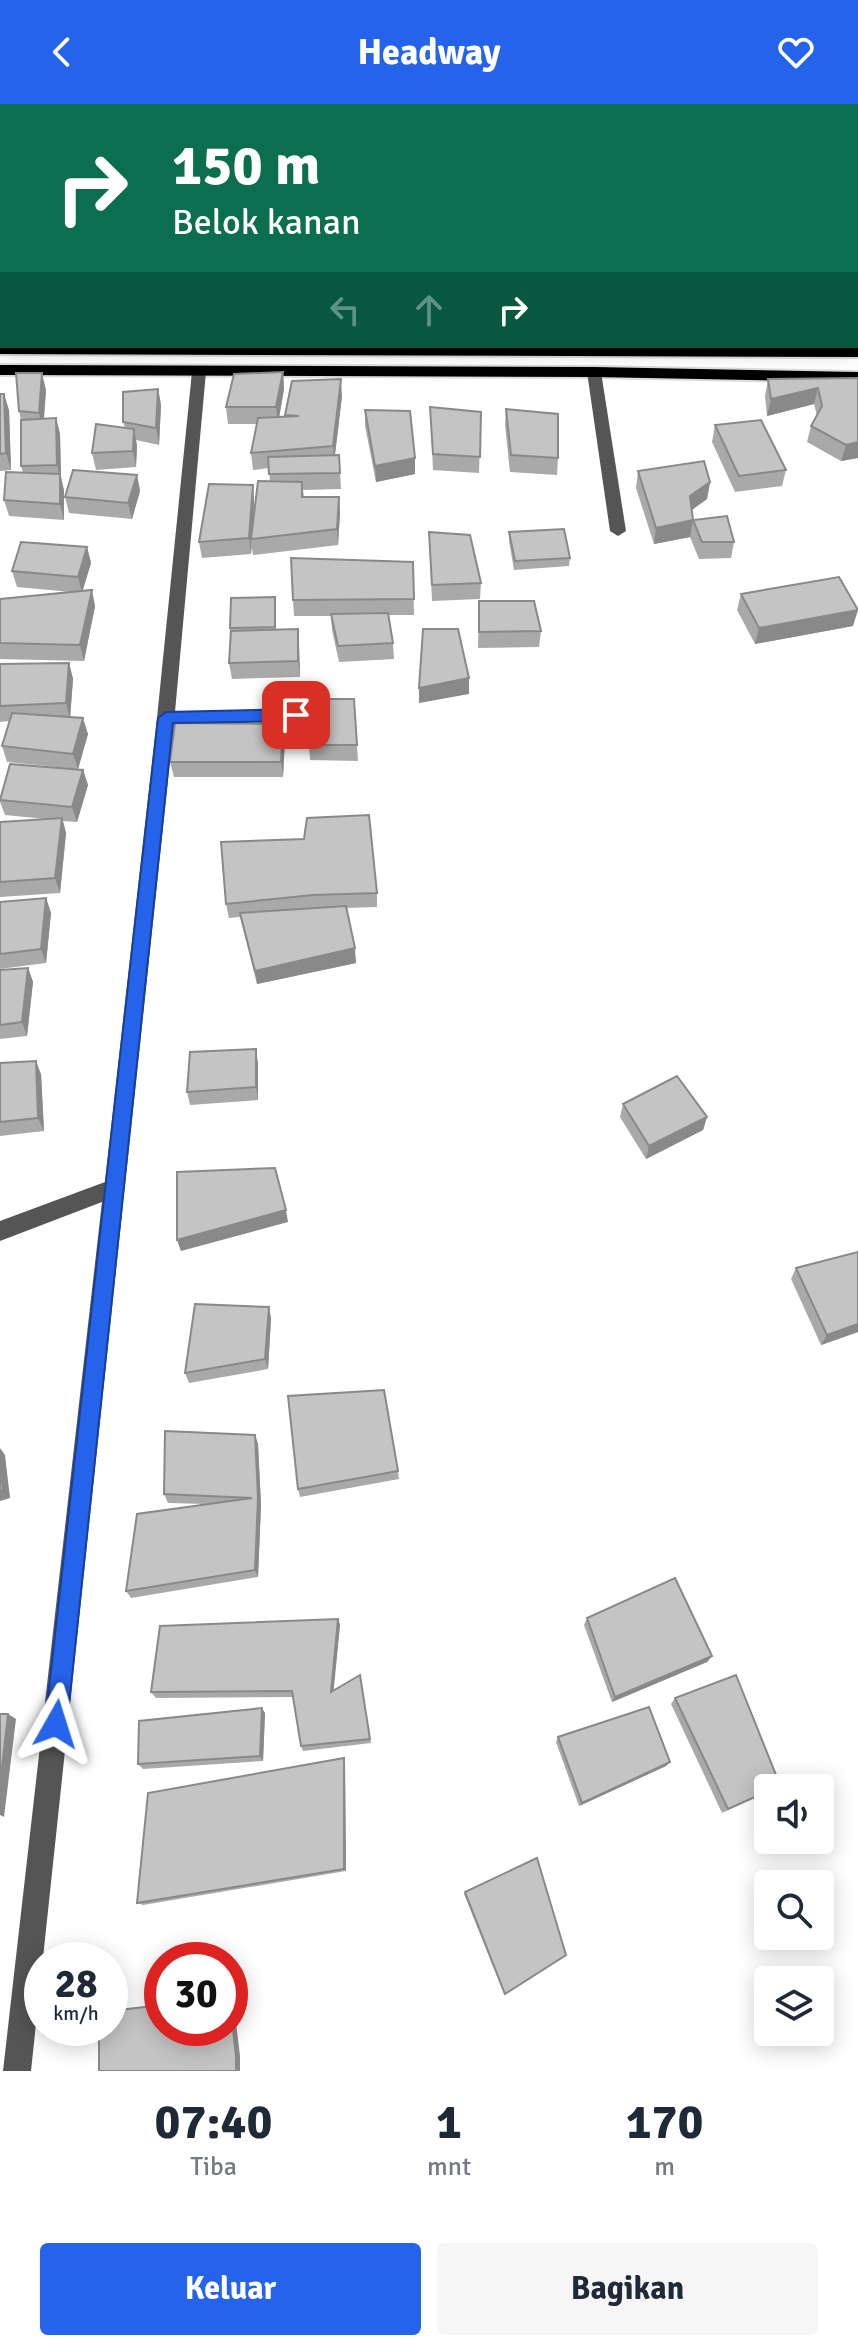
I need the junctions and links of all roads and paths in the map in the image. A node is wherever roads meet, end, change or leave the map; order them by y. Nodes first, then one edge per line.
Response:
1 (0, 349) edge
2 (858, 352) edge
3 (198, 356) edge
4 (0, 370) edge
5 (594, 372) junction
6 (858, 377) edge
7 (618, 531) dead end
8 (296, 715) dead end
9 (166, 718) junction
10 (116, 1187) junction
11 (0, 1231) edge
12 (17, 2071) edge

1 - 3 highway
2 - 3 highway
3 - 4 highway
3 - 5 highway
3 - 9 street
5 - 6 highway
5 - 7 street
8 - 9 street
9 - 10 street
10 - 11 street
10 - 12 street

